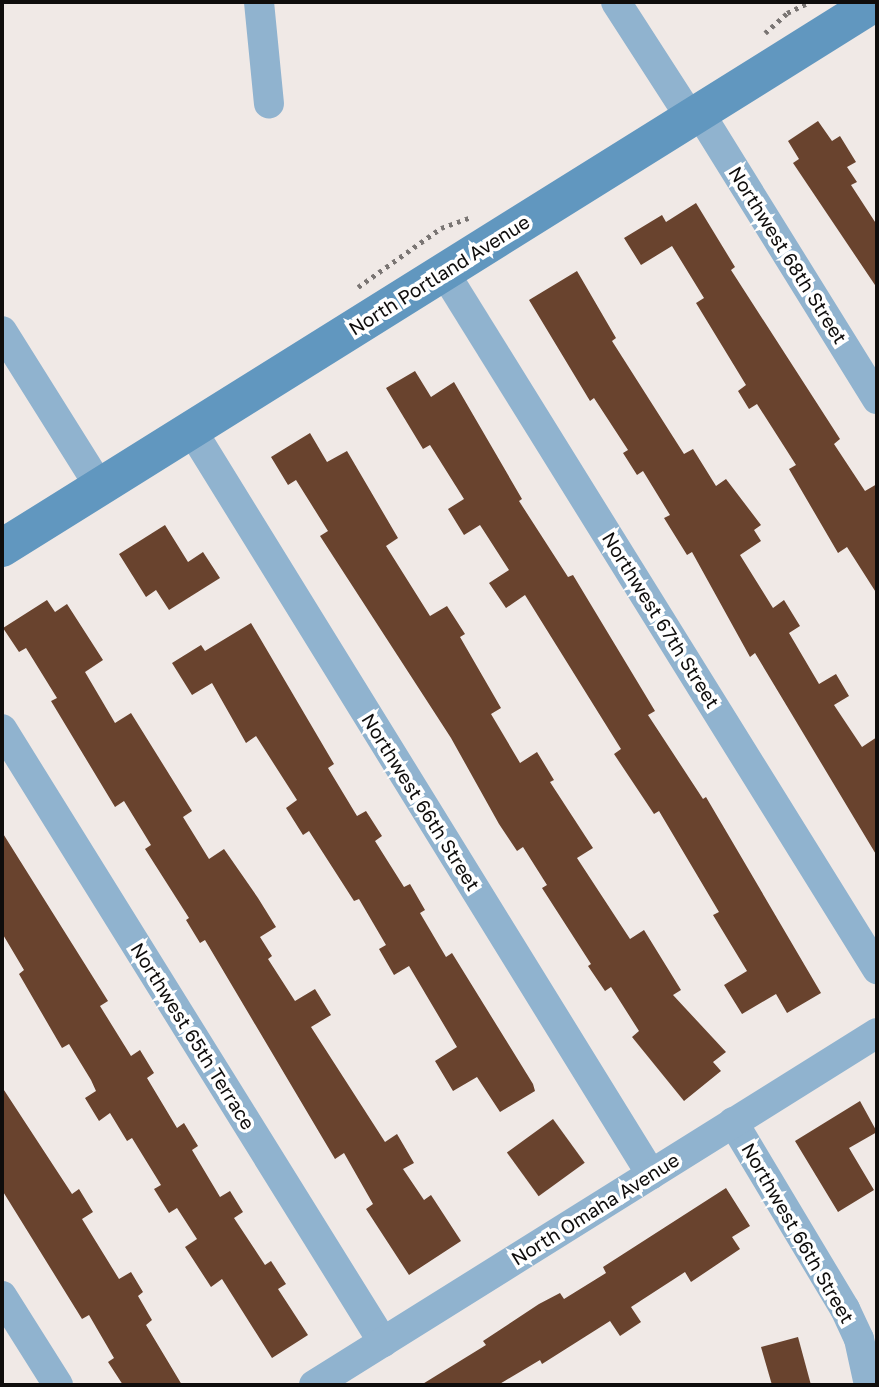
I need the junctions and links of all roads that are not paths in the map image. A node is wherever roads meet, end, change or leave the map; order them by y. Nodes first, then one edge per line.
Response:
1 (259, 2) edge
2 (615, 2) edge
3 (876, 2) edge
4 (269, 104) dead end
5 (694, 114) junction
6 (444, 272) junction
7 (2, 331) edge
8 (877, 399) edge
9 (191, 429) junction
10 (100, 487) junction
11 (2, 548) edge
12 (2, 730) edge
13 (877, 969) edge
14 (877, 1033) edge
15 (733, 1122) junction
16 (651, 1174) junction
17 (2, 1296) edge
18 (383, 1342) junction
19 (58, 1385) edge
20 (314, 1385) edge
21 (869, 1385) edge

1 - 4 street
2 - 5 street, Northwest 68th Street
3 - 5 street, North Portland Avenue
5 - 6 street, North Portland Avenue
5 - 8 street, Northwest 68th Street
6 - 9 street, North Portland Avenue
6 - 13 street, Northwest 67th Street
7 - 10 street
9 - 10 street, North Portland Avenue
9 - 16 street, Northwest 66th Street
10 - 11 street, North Portland Avenue
12 - 18 street, Northwest 65th Terrace
14 - 15 street, North Omaha Avenue
15 - 16 street, North Omaha Avenue
15 - 21 street, Northwest 66th Street
16 - 18 street, North Omaha Avenue
17 - 19 street
18 - 20 street, North Omaha Avenue

